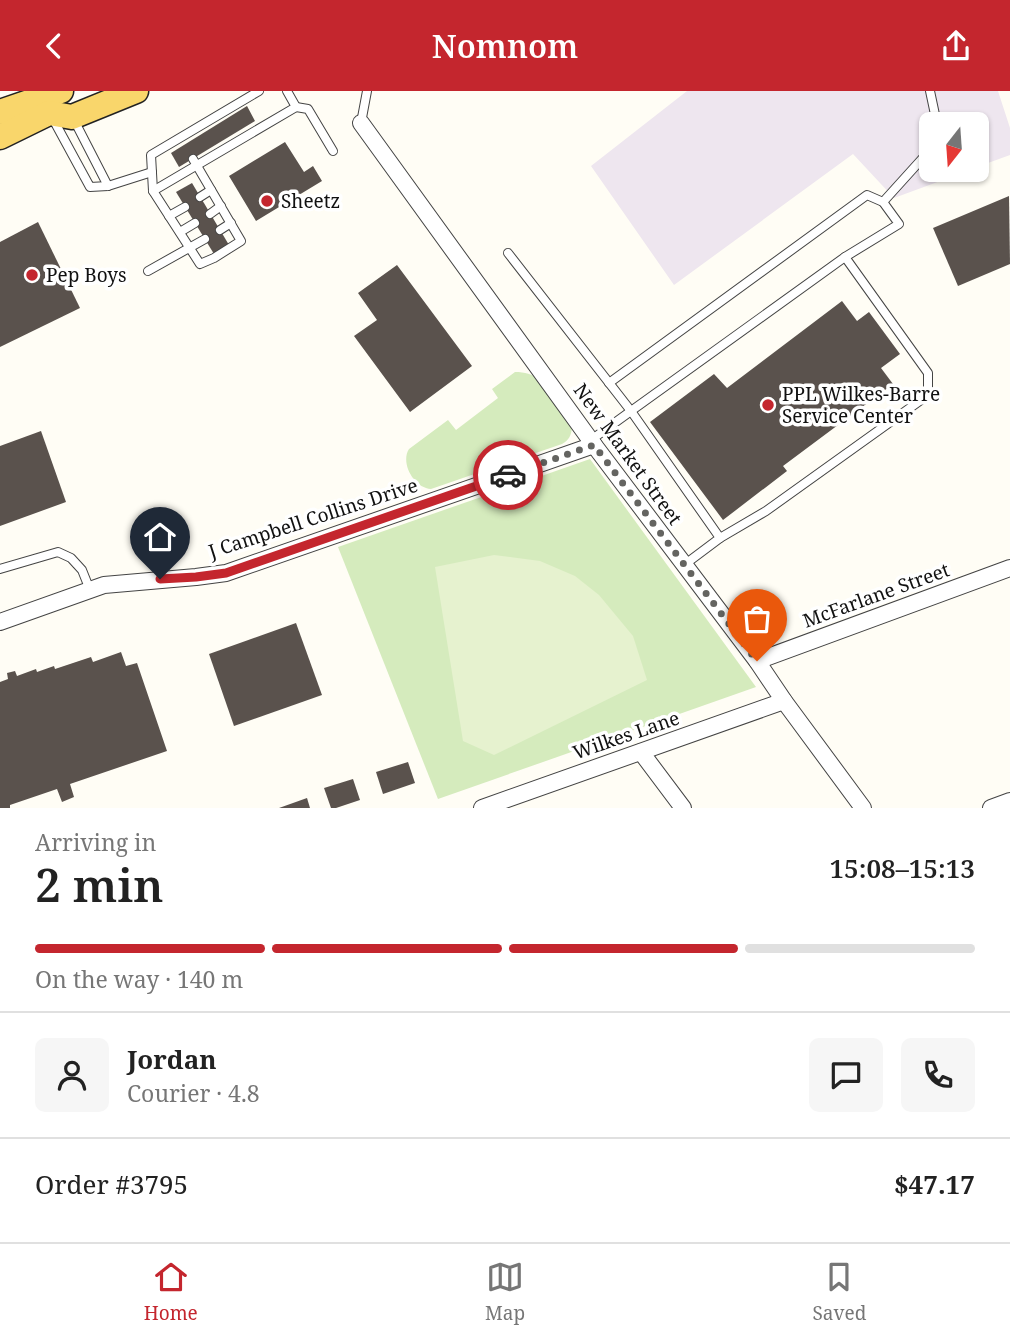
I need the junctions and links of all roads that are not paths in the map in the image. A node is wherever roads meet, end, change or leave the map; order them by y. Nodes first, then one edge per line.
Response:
1 (136, 91) edge
2 (258, 91) edge
3 (287, 91) edge
4 (368, 91) edge
5 (930, 91) edge
6 (57, 100) edge
7 (296, 107) junction
8 (0, 112) edge
9 (934, 112) edge
10 (361, 123) joint
11 (0, 137) edge
12 (333, 152) dead end
13 (195, 162) junction
14 (919, 162) edge
15 (152, 172) junction
16 (108, 186) junction
17 (211, 190) junction
18 (153, 191) junction
19 (200, 197) dead end
20 (883, 202) junction
21 (221, 206) junction
22 (185, 207) dead end
23 (210, 214) dead end
24 (169, 216) junction
25 (195, 223) dead end
26 (231, 223) junction
27 (220, 230) dead end
28 (180, 232) junction
29 (205, 239) dead end
30 (190, 248) junction
31 (508, 253) dead end
32 (845, 257) junction
33 (148, 271) dead end
34 (609, 383) junction
35 (631, 411) junction
36 (592, 442) junction
37 (720, 538) junction
38 (684, 565) junction
39 (1010, 568) edge
40 (0, 569) edge
41 (90, 590) junction
42 (0, 622) edge
43 (757, 661) junction
44 (784, 701) junction
45 (641, 752) junction
46 (1010, 801) edge
47 (482, 808) edge
48 (683, 808) edge
49 (863, 808) edge
50 (992, 808) edge

1 - 6 main road
2 - 15 lane
3 - 7 lane
4 - 10 lane
5 - 9 lane
6 - 8 main road
6 - 11 main road
6 - 16 lane
6 - 16 lane
7 - 12 lane
7 - 13 lane
10 - 36 street, New Market Street
13 - 17 lane
13 - 18 lane
14 - 20 lane
15 - 16 lane
15 - 18 lane
17 - 19 lane
17 - 21 lane
18 - 24 lane
20 - 32 lane
20 - 34 lane
21 - 23 lane
21 - 26 lane
22 - 24 lane
24 - 28 lane
25 - 28 lane
26 - 27 lane
26 - 30 lane
28 - 30 lane
29 - 30 lane
30 - 33 lane
31 - 34 lane
32 - 35 lane
32 - 37 lane
34 - 35 lane
35 - 36 lane
35 - 37 lane
36 - 38 street, New Market Street
36 - 41 street, J Campbell Collins Drive
37 - 38 lane
38 - 43 street, New Market Street
39 - 43 street, McFarlane Street
40 - 41 lane
41 - 42 street, J Campbell Collins Drive
43 - 44 street, New Market Street
44 - 45 street, Wilkes Lane
44 - 49 street, New Market Street
45 - 47 street, Wilkes Lane
45 - 48 street
46 - 50 street

